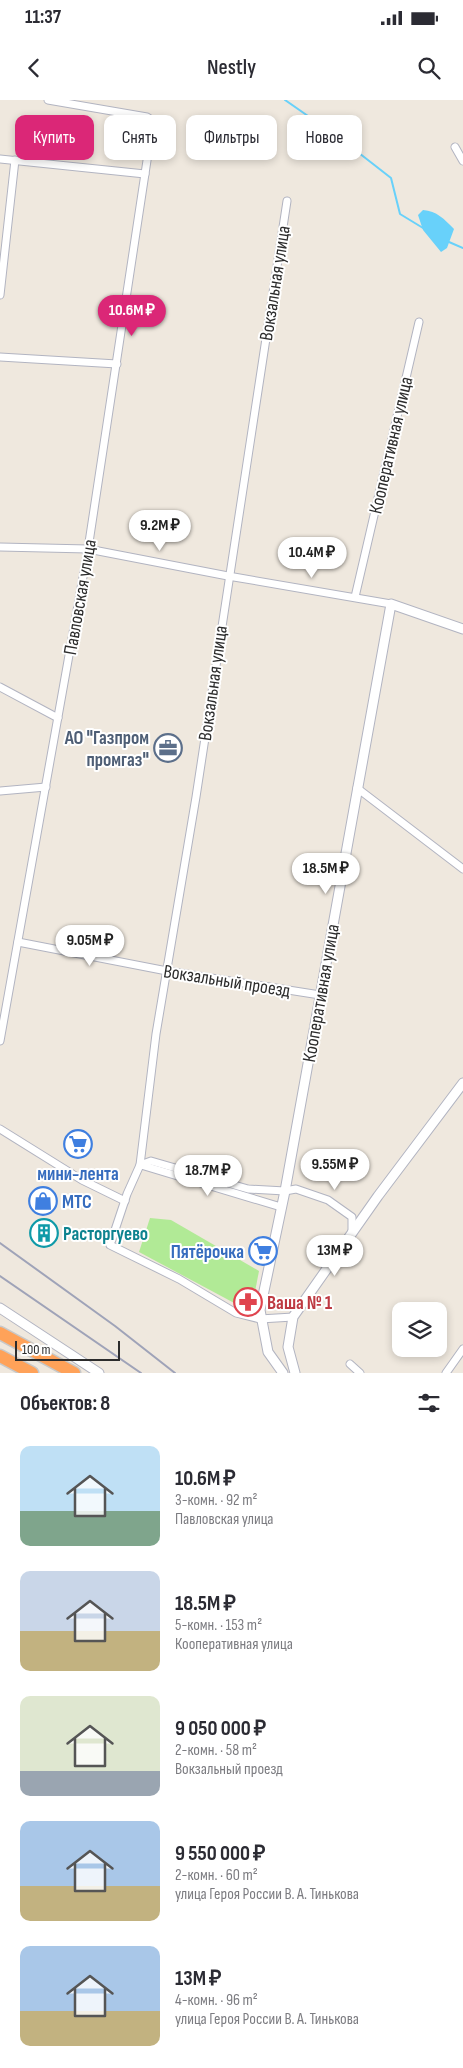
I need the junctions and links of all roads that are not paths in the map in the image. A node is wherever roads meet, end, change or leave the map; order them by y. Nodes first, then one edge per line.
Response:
1 (48, 100) edge
2 (455, 147) dead end
3 (0, 159) edge
4 (15, 160) junction
5 (463, 161) edge
6 (146, 174) junction
7 (287, 201) dead end
8 (0, 295) edge
9 (419, 322) dead end
10 (0, 357) edge
11 (116, 364) junction
12 (0, 547) edge
13 (88, 549) junction
14 (228, 576) junction
15 (356, 597) junction
16 (391, 604) junction
17 (463, 629) edge
18 (0, 687) edge
19 (58, 718) junction
20 (46, 787) junction
21 (357, 788) junction
22 (0, 791) edge
23 (463, 869) edge
24 (18, 942) junction
25 (167, 971) junction
26 (320, 995) junction
27 (0, 1041) edge
28 (463, 1083) edge
29 (0, 1129) edge
30 (140, 1165) junction
31 (285, 1191) junction
32 (124, 1202) junction
33 (281, 1207) junction
34 (352, 1232) junction
35 (0, 1308) edge
36 (293, 1317) junction
37 (260, 1319) junction
38 (0, 1333) edge
39 (463, 1349) edge
40 (0, 1356) edge
41 (350, 1364) dead end
42 (32, 1373) edge
43 (74, 1373) edge
44 (99, 1373) edge
45 (283, 1373) edge
46 (295, 1373) edge
47 (360, 1373) edge
48 (446, 1373) edge

1 - 6 street, Павловская улица
2 - 5 street
3 - 4 street
4 - 6 street
4 - 8 street
6 - 11 street, Павловская улица
7 - 14 street, Вокзальная улица
9 - 15 street, Кооперативная улица
10 - 11 street
11 - 13 street, Павловская улица
12 - 13 street
13 - 14 street
13 - 19 street, Павловская улица
14 - 15 street
14 - 25 street, Вокзальная улица
15 - 16 street
16 - 17 street
16 - 21 street, Кооперативная улица
18 - 19 street
19 - 20 street, Павловская улица
20 - 22 street
20 - 24 street, Павловская улица
21 - 23 street
21 - 26 street, Кооперативная улица
24 - 25 street, Вокзальный проезд
24 - 27 street, Павловская улица
25 - 26 street, Вокзальный проезд
25 - 30 street, Вокзальная улица
26 - 31 street, Кооперативная улица
28 - 34 street
29 - 32 street
30 - 31 street
30 - 32 street, Вокзальная улица
30 - 33 street
31 - 33 street, Кооперативная улица
31 - 34 street
32 - 37 street, Вокзальная улица
33 - 37 street, Кооперативная улица
34 - 36 street
35 - 44 street
36 - 37 street
36 - 46 street
37 - 45 street, Кооперативная улица
38 - 43 highway
39 - 48 street
40 - 42 highway
41 - 47 street

